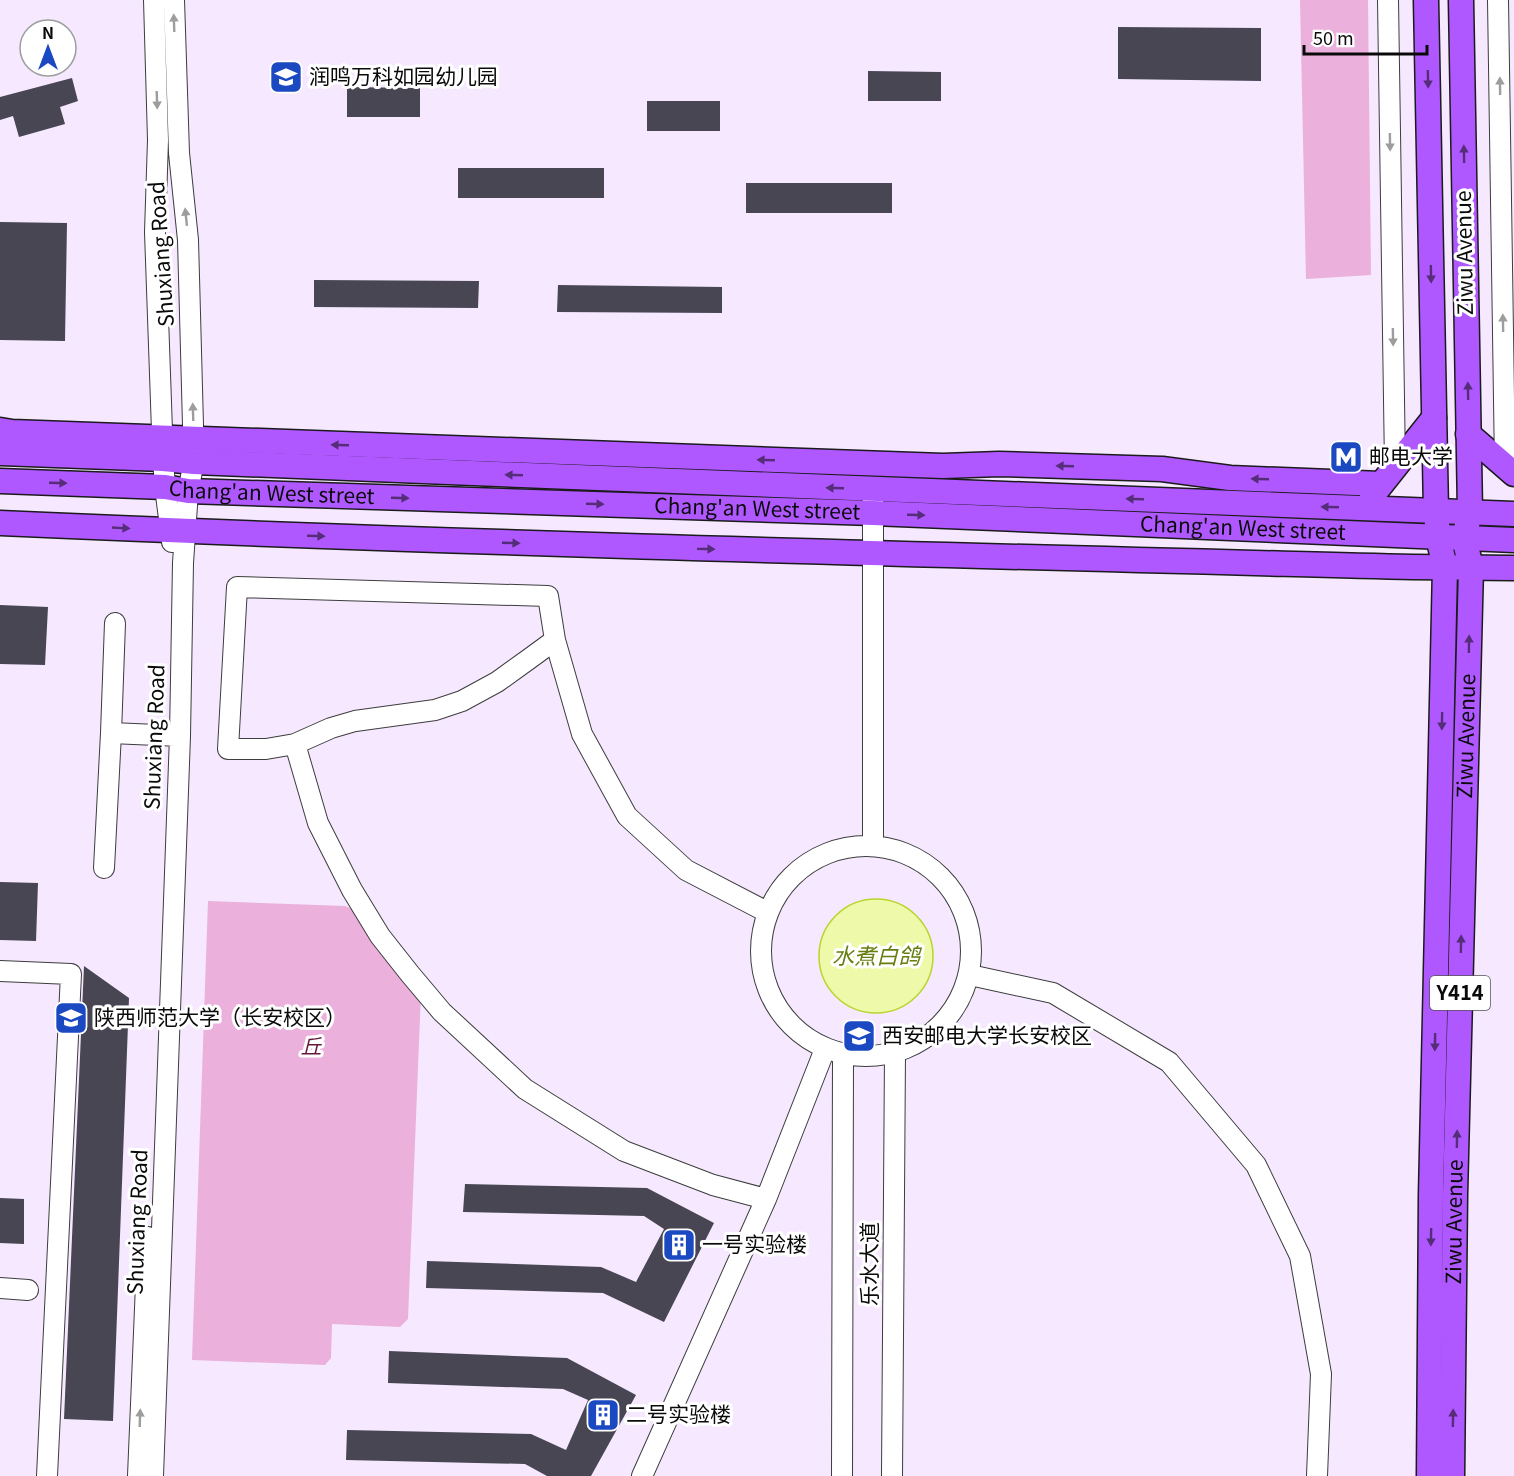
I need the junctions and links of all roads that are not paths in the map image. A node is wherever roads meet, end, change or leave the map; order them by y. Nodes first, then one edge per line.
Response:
1 (154, 0) edge
2 (174, 0) edge
3 (1388, 0) edge
4 (1426, 0) edge
5 (1461, 0) edge
6 (1498, 0) edge
7 (1434, 418) junction
8 (0, 430) edge
9 (1468, 434) junction
10 (162, 449) junction
11 (194, 451) junction
12 (0, 453) edge
13 (1509, 470) edge
14 (1388, 476) junction
15 (0, 481) edge
16 (165, 487) junction
17 (873, 489) junction
18 (188, 491) junction
19 (1363, 508) junction
20 (1436, 511) junction
21 (1470, 512) junction
22 (873, 513) junction
23 (1514, 514) edge
24 (0, 523) edge
25 (178, 531) junction
26 (1438, 537) junction
27 (1464, 538) junction
28 (1514, 540) edge
29 (873, 553) junction
30 (1445, 567) junction
31 (1471, 567) junction
32 (1514, 568) edge
33 (115, 623) dead end
34 (555, 640) junction
35 (111, 733) junction
36 (174, 736) junction
37 (295, 744) junction
38 (873, 844) junction
39 (104, 868) dead end
40 (767, 912) junction
41 (0, 971) edge
42 (970, 975) junction
43 (834, 1052) junction
44 (895, 1053) junction
45 (766, 1199) junction
46 (0, 1288) edge
47 (28, 1290) dead end
48 (47, 1476) edge
49 (138, 1476) edge
50 (153, 1476) edge
51 (642, 1476) edge
52 (842, 1476) edge
53 (892, 1476) edge
54 (1317, 1476) edge
55 (1429, 1476) edge
56 (1452, 1476) edge

1 -> 10 street, Shuxiang Road
11 -> 2 street, Shuxiang Road
3 -> 14 street
4 -> 7 main road, Ziwu Avenue
9 -> 5 main road, Ziwu Avenue
13 -> 6 street, Ziwu Avenue
7 - 14 main road
7 - 20 main road, Ziwu Avenue
8 - 10 main road
9 - 13 main road
9 - 21 main road, Ziwu Avenue
10 - 11 main road, Chang'an West street
10 - 12 main road, Chang'an West street
10 - 16 street, Shuxiang Road
14 -> 11 main road
17 -> 11 main road, Chang'an West street
11 - 18 street, Shuxiang Road
14 - 19 main road
15 -> 16 main road, Chang'an West street
16 - 18 main road, Chang'an West street
16 - 25 street, Shuxiang Road
19 -> 17 main road, Chang'an West street
17 - 22 street
18 -> 22 main road, Chang'an West street
18 - 25 street, Shuxiang Road
19 - 20 main road, Chang'an West street
20 - 21 main road, Chang'an West street
20 - 26 main road, Ziwu Avenue
21 - 23 main road, Chang'an West street
21 - 27 main road, Ziwu Avenue / Y414
22 -> 26 main road, Chang'an West street
22 - 29 street
24 -> 25 main road
25 -> 29 main road
25 - 36 street, Shuxiang Road
26 - 27 main road, Chang'an West street
26 - 30 main road, Ziwu Avenue / Y414
27 - 28 main road, Chang'an West street
27 - 31 main road, Ziwu Avenue / Y414
29 - 30 main road
29 - 38 street
30 - 31 main road
30 -> 55 main road, Ziwu Avenue / Y414
31 - 32 main road
56 -> 31 main road, Ziwu Avenue / Y414
33 - 35 street
34 - 37 street
34 - 37 street
34 - 40 street
35 - 36 street
35 - 39 street
49 -> 36 street, Shuxiang Road
36 - 50 street, Shuxiang Road
37 - 45 street
38 - 40 street
38 - 42 street
40 - 43 street
41 - 48 street
42 - 44 street
42 - 54 street
43 - 44 street
43 - 45 street
43 - 52 street, 乐水大道
44 - 53 street, 乐水大道
45 - 51 street
46 - 47 street

